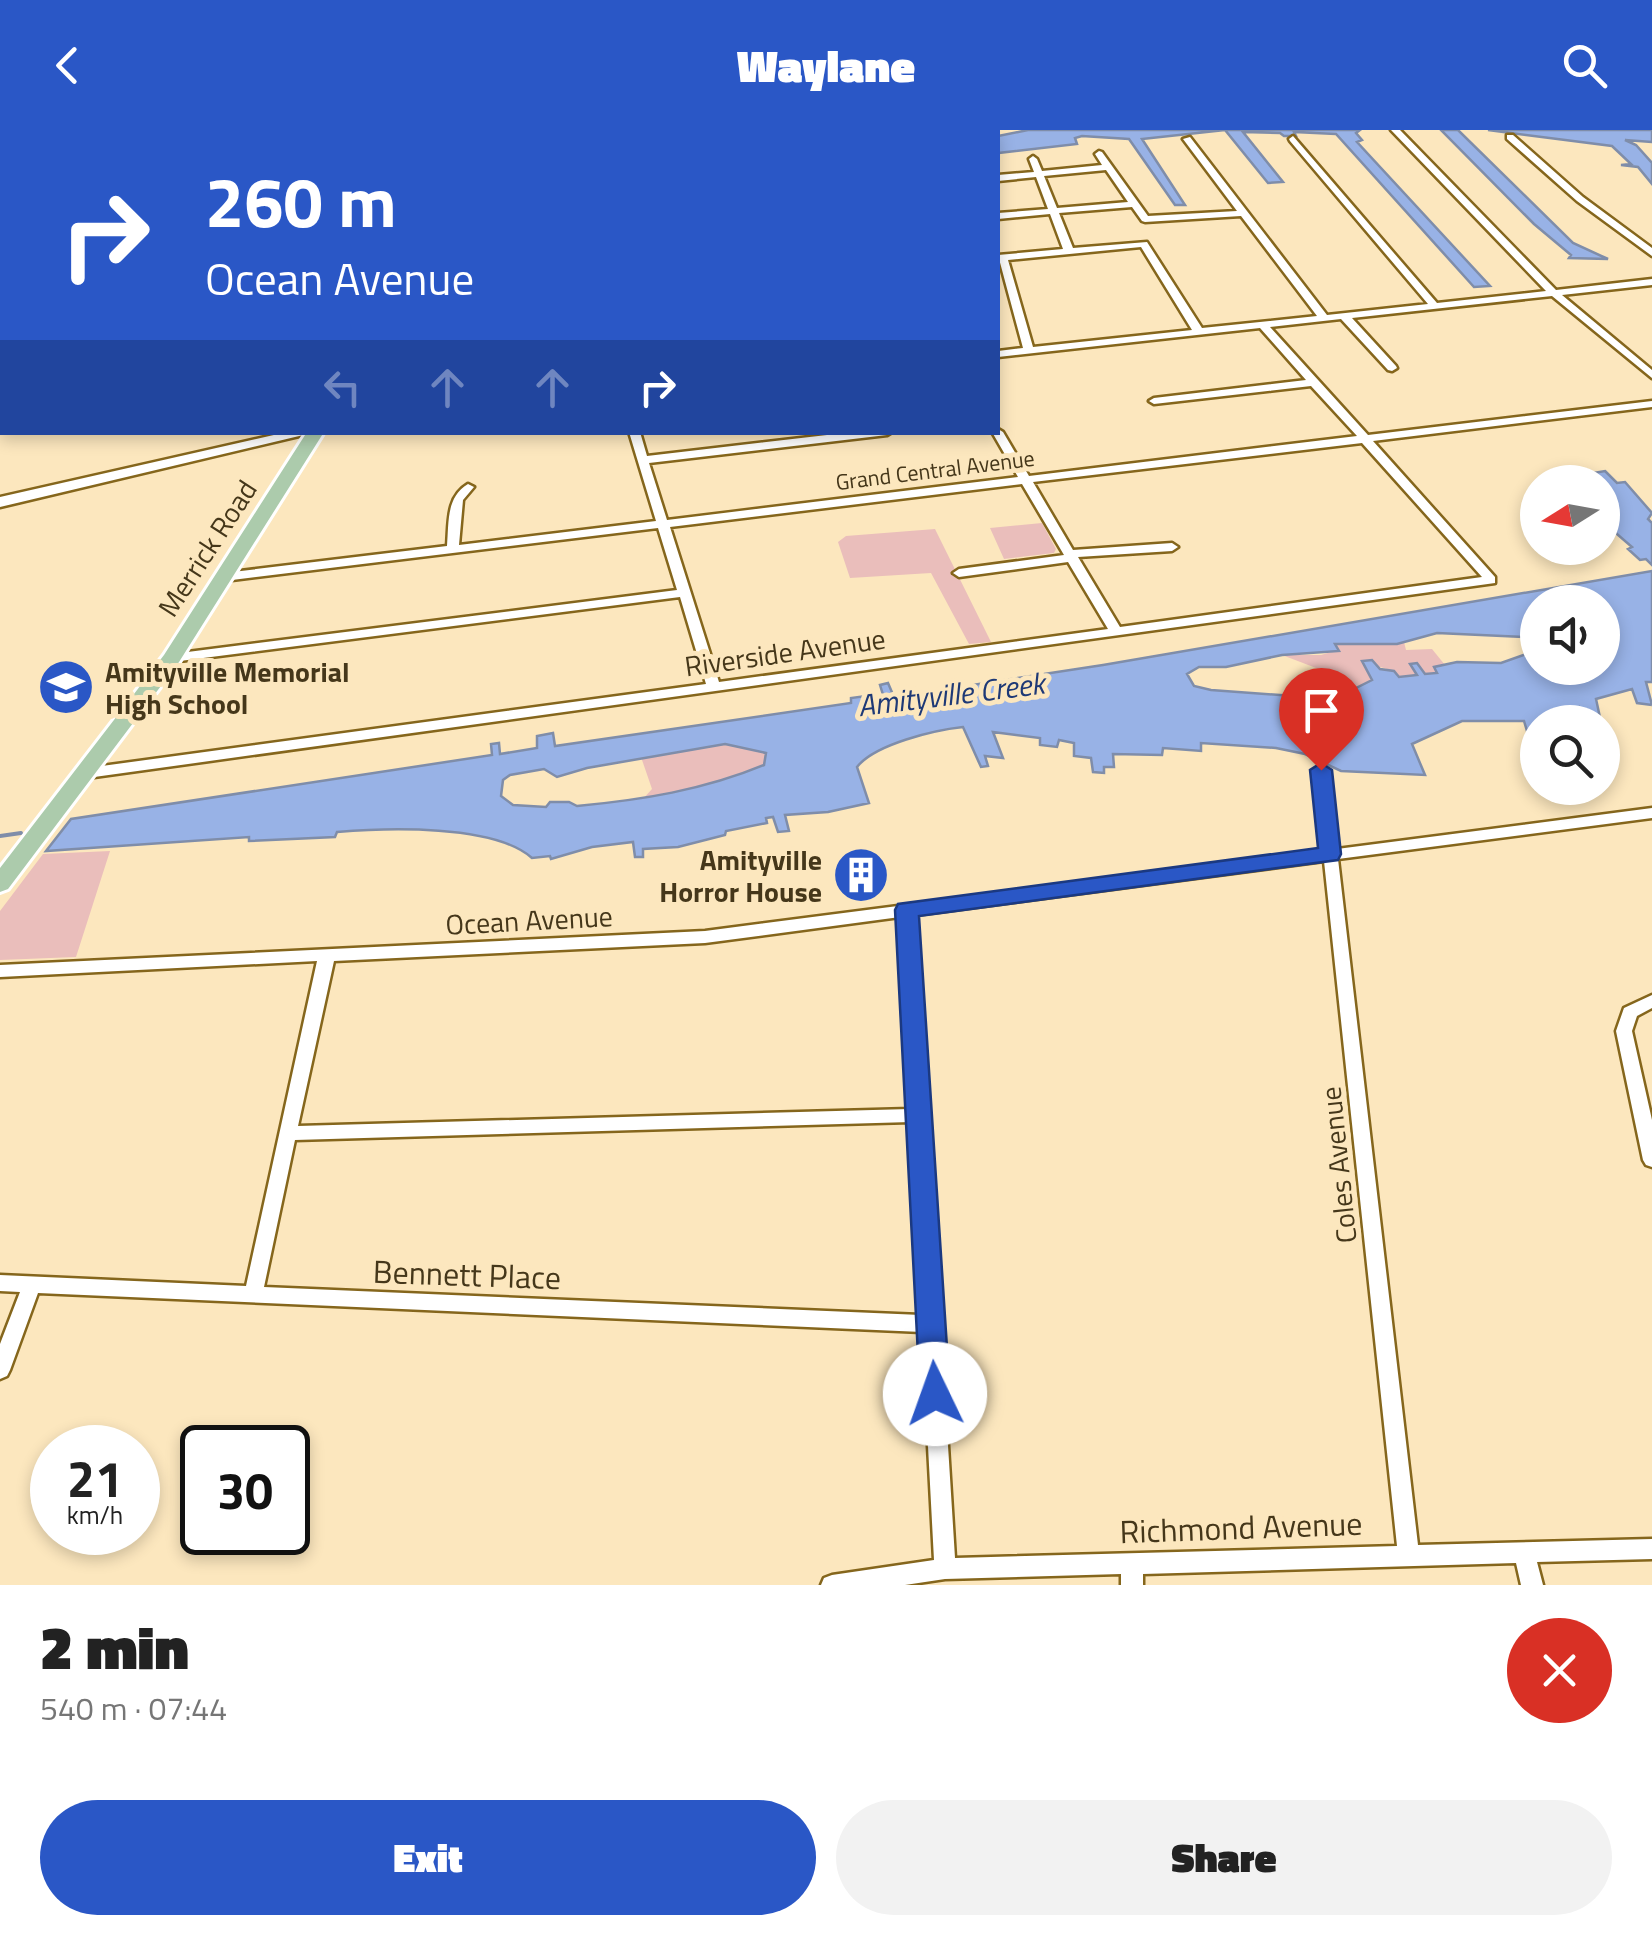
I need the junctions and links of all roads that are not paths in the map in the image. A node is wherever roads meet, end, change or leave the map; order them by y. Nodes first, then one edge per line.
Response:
1 (1395, 130) edge
2 (1510, 136) dead end
3 (1187, 139) dead end
4 (1293, 139) dead end
5 (1099, 154) dead end
6 (1033, 159) dead end
7 (1108, 167) junction
8 (1038, 174) junction
9 (1000, 178) edge
10 (1134, 204) junction
11 (1053, 211) junction
12 (1244, 213) junction
13 (1000, 216) edge
14 (1069, 251) junction
15 (1652, 253) edge
16 (1000, 258) edge
17 (1652, 282) edge
18 (1554, 293) junction
19 (1436, 306) junction
20 (1344, 316) junction
21 (1324, 318) junction
22 (1263, 325) junction
23 (1198, 332) junction
24 (1029, 350) junction
25 (1000, 354) edge
26 (1392, 368) dead end
27 (1652, 375) edge
28 (1314, 382) junction
29 (1154, 402) dead end
30 (1652, 404) edge
31 (299, 435) edge
32 (310, 435) edge
33 (635, 435) edge
34 (861, 435) edge
35 (999, 435) edge
36 (1363, 439) junction
37 (643, 460) junction
38 (1025, 479) junction
39 (468, 487) dead end
40 (0, 502) edge
41 (663, 524) junction
42 (1172, 548) dead end
43 (453, 550) junction
44 (1071, 556) junction
45 (959, 574) dead end
46 (224, 577) junction
47 (685, 593) junction
48 (1116, 632) junction
49 (172, 658) junction
50 (714, 687) junction
51 (1321, 770) dead end
52 (87, 773) junction
53 (1652, 813) edge
54 (1330, 854) junction
55 (0, 884) edge
56 (907, 910) junction
57 (326, 954) junction
58 (0, 971) edge
59 (1652, 1000) edge
60 (920, 1115) junction
61 (290, 1133) junction
62 (1652, 1160) edge
63 (0, 1284) edge
64 (32, 1284) junction
65 (253, 1294) junction
66 (931, 1324) junction
67 (0, 1370) edge
68 (1652, 1549) edge
69 (1524, 1550) junction
70 (1408, 1554) junction
71 (944, 1570) junction
72 (1132, 1574) edge
73 (832, 1585) edge
74 (1532, 1585) edge

1 - 18 street
2 - 15 street
3 - 12 street
4 - 19 street
5 - 7 street
6 - 8 street
7 - 8 street
7 - 10 street
8 - 9 street
8 - 11 street
10 - 11 street
10 - 12 street
11 - 13 street
11 - 14 street
12 - 21 street
14 - 16 street
14 - 23 street
16 - 24 street
17 - 18 street
18 - 19 street
18 - 27 street
19 - 20 street
20 - 21 street
20 - 26 street
21 - 22 street
22 - 23 street
22 - 28 street
23 - 24 street
24 - 25 street
28 - 29 street
28 - 36 street
30 - 36 street, Grand Central Avenue
31 - 40 main road
32 - 46 main road, Merrick Road
33 - 37 street
34 - 37 street
35 - 38 street
36 - 38 street, Grand Central Avenue
36 - 48 street, Riverside Avenue
37 - 41 street
38 - 41 street, Grand Central Avenue
38 - 44 street
39 - 43 street
41 - 43 street, Grand Central Avenue
41 - 47 street
42 - 44 street
43 - 46 street, Grand Central Avenue
44 - 45 street
44 - 48 street
46 - 49 main road, Merrick Road
47 - 49 street
47 - 50 street
48 - 50 street, Riverside Avenue
49 - 52 main road, Merrick Road
50 - 52 street, Riverside Avenue
51 - 54 street, Coles Avenue
52 - 55 main road, Merrick Road
53 - 54 street, Ocean Avenue
54 - 56 street, Ocean Avenue
54 - 70 street, Coles Avenue
56 - 57 street, Ocean Avenue
56 - 60 street
57 - 58 street, Ocean Avenue
57 - 61 street
59 - 62 street
60 - 61 street
60 - 66 street
61 - 65 street
63 - 64 street, Bennett Place
64 - 65 street, Bennett Place
64 - 67 street
65 - 66 street, Bennett Place
66 - 71 street
68 - 69 street, Richmond Avenue
69 - 70 street, Richmond Avenue
69 - 74 street
70 - 72 street, Richmond Avenue
71 - 72 street, Richmond Avenue
71 - 73 street, Richmond Avenue

